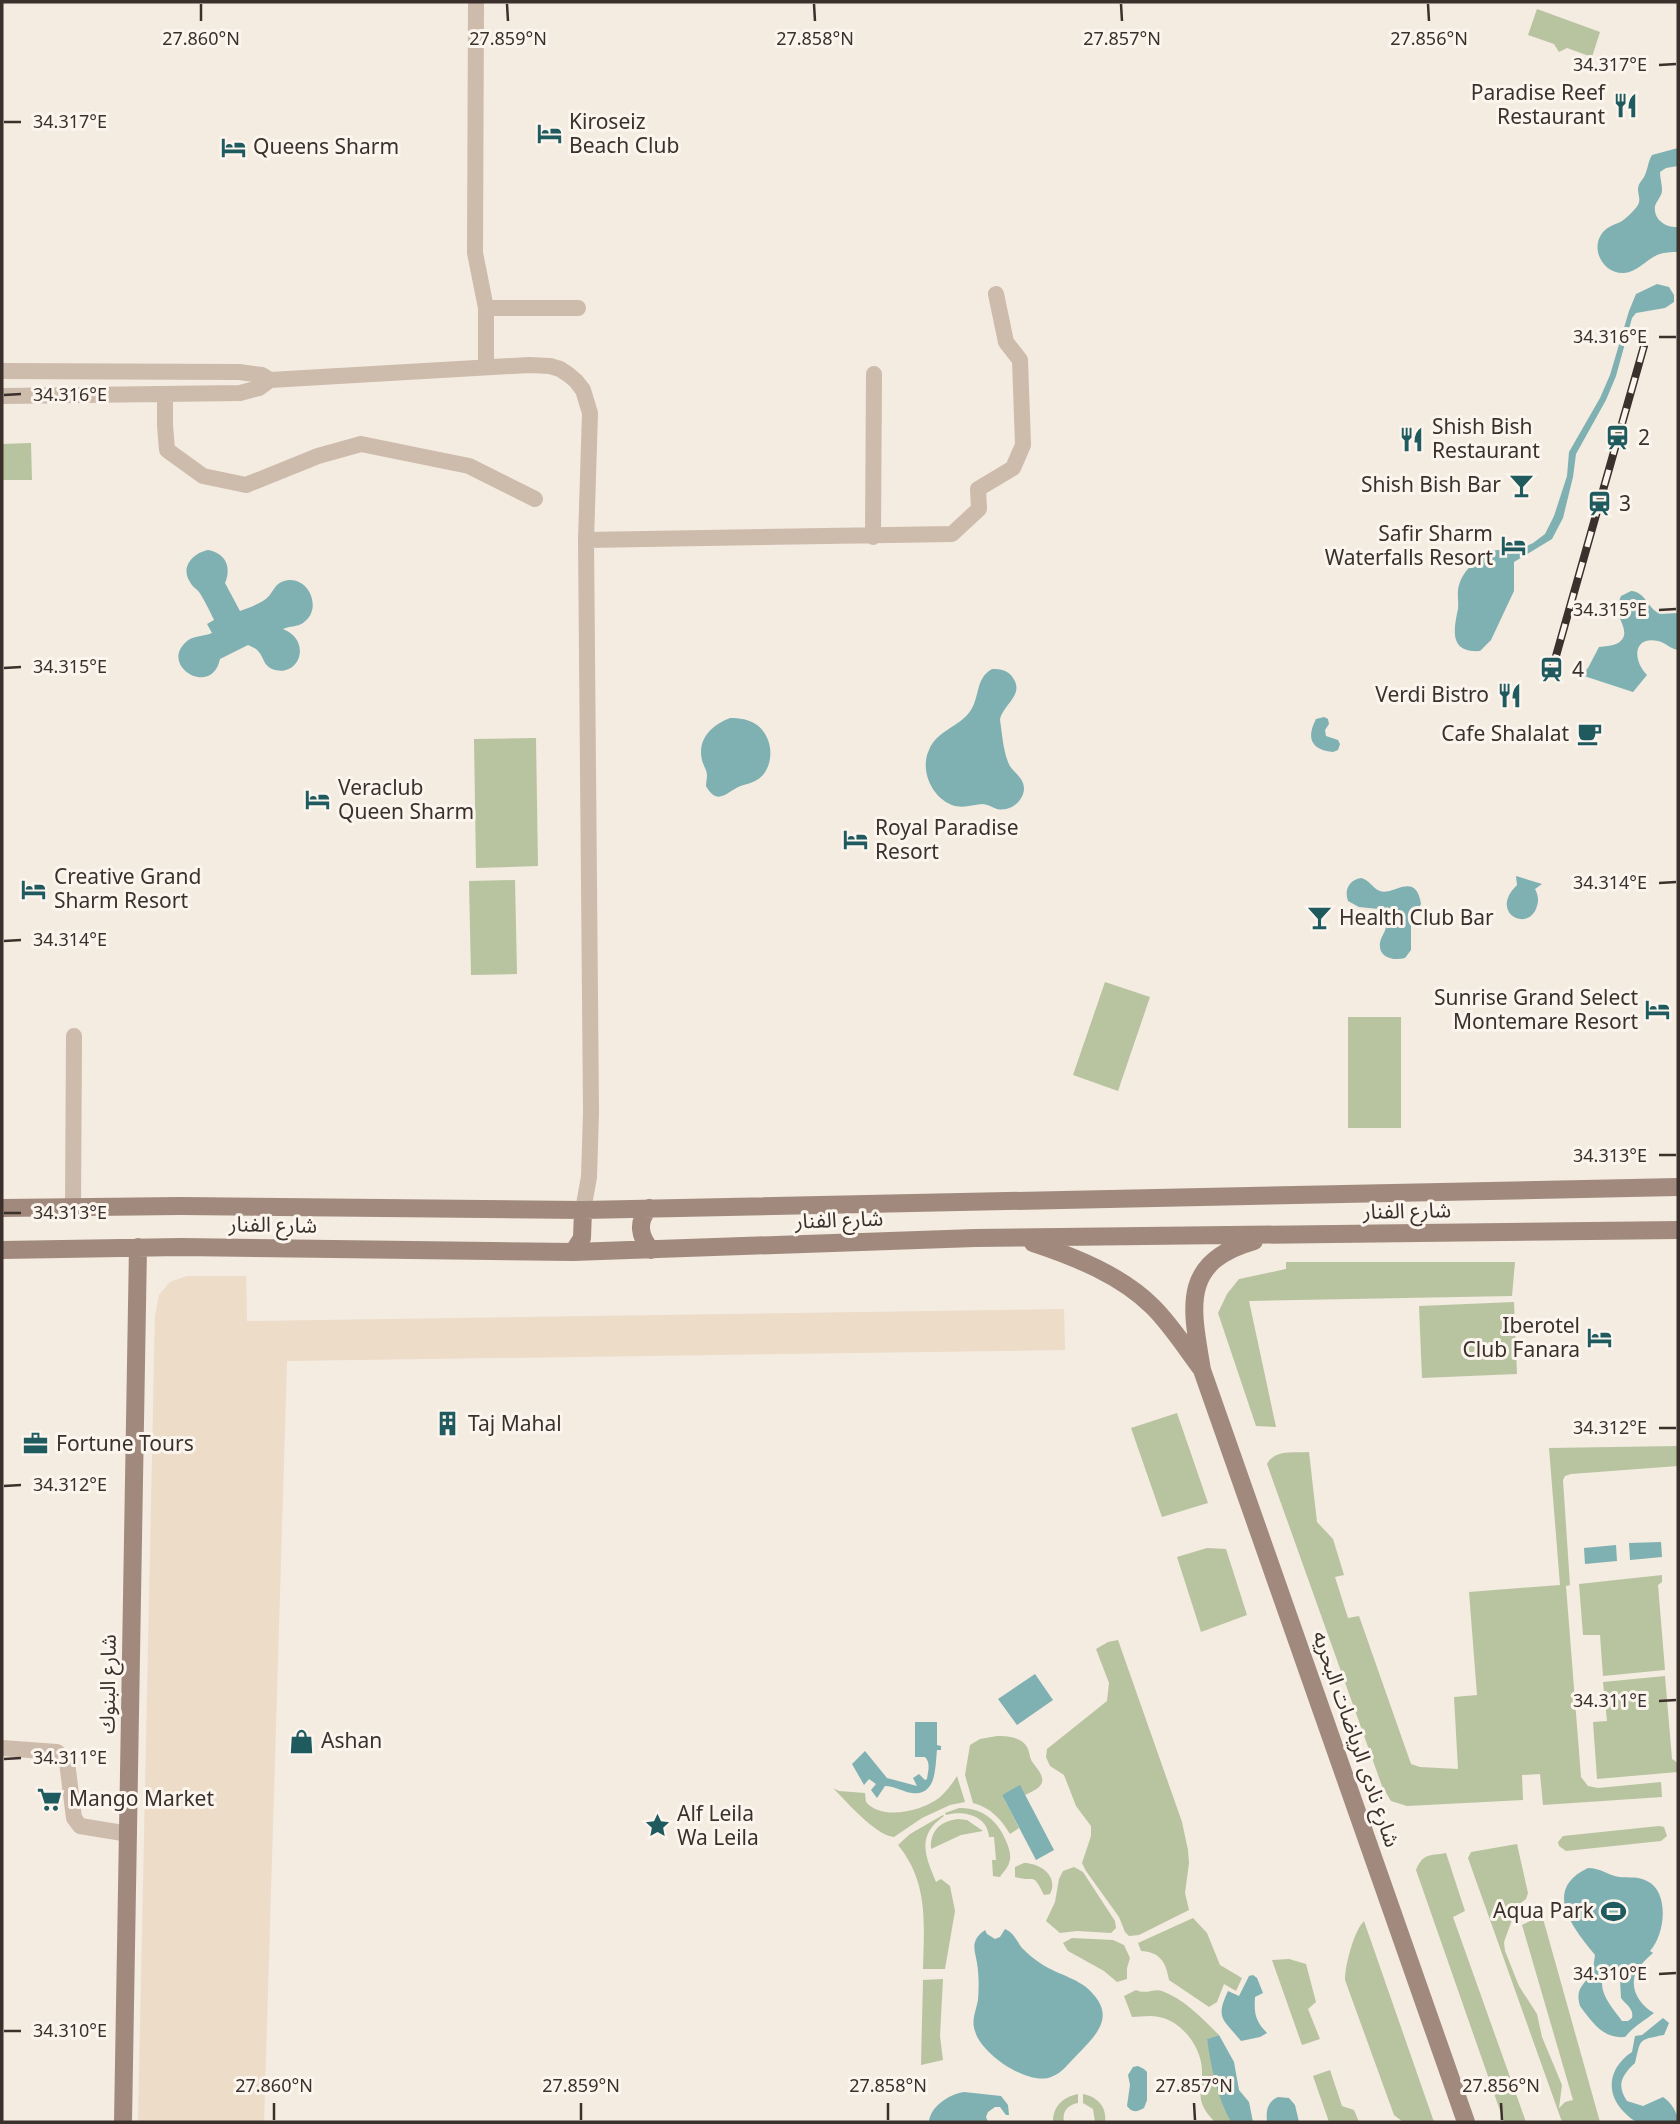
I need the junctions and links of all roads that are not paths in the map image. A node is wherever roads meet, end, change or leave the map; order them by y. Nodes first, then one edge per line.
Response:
1 (476, 2) edge
2 (996, 294) dead end
3 (486, 308) junction
4 (578, 308) dead end
5 (486, 366) junction
6 (2, 371) edge
7 (874, 374) dead end
8 (270, 380) junction
9 (165, 394) junction
10 (2, 396) edge
11 (535, 499) dead end
12 (873, 537) junction
13 (586, 540) junction
14 (74, 1036) dead end
15 (1678, 1187) edge
16 (73, 1207) junction
17 (2, 1208) edge
18 (649, 1208) junction
19 (583, 1210) junction
20 (1678, 1230) edge
21 (1271, 1236) junction
22 (1018, 1239) junction
23 (138, 1247) junction
24 (2, 1250) edge
25 (651, 1250) junction
26 (573, 1252) junction
27 (1202, 1370) junction
28 (2, 1748) edge
29 (129, 1835) junction
30 (123, 2122) edge
31 (1466, 2122) edge

1 - 3 street
2 - 12 street
3 - 4 street
3 - 5 street
5 - 8 street
5 - 13 street
6 - 8 street
7 - 12 street
8 - 9 street
9 - 10 street
9 - 11 street
12 - 13 street
13 - 19 street
14 - 16 street
15 - 18 main road, شارع الفنار
16 - 17 main road, شارع الفنار
16 - 19 main road, شارع الفنار
18 - 19 main road, شارع الفنار
18 - 25 main road
19 - 26 main road
20 - 21 main road, شارع الفنار
21 - 22 main road, شارع الفنار
21 - 27 main road, شارع نادى الرياضات البحريه
22 - 25 main road, شارع الفنار
22 - 27 main road, شارع نادى الرياضات البحريه
23 - 24 main road, شارع الفنار
23 - 26 main road, شارع الفنار
23 - 29 main road, شارع البنوك
25 - 26 main road, شارع الفنار
27 - 31 main road, شارع نادى الرياضات البحريه
28 - 29 street
29 - 30 main road, شارع البنوك

